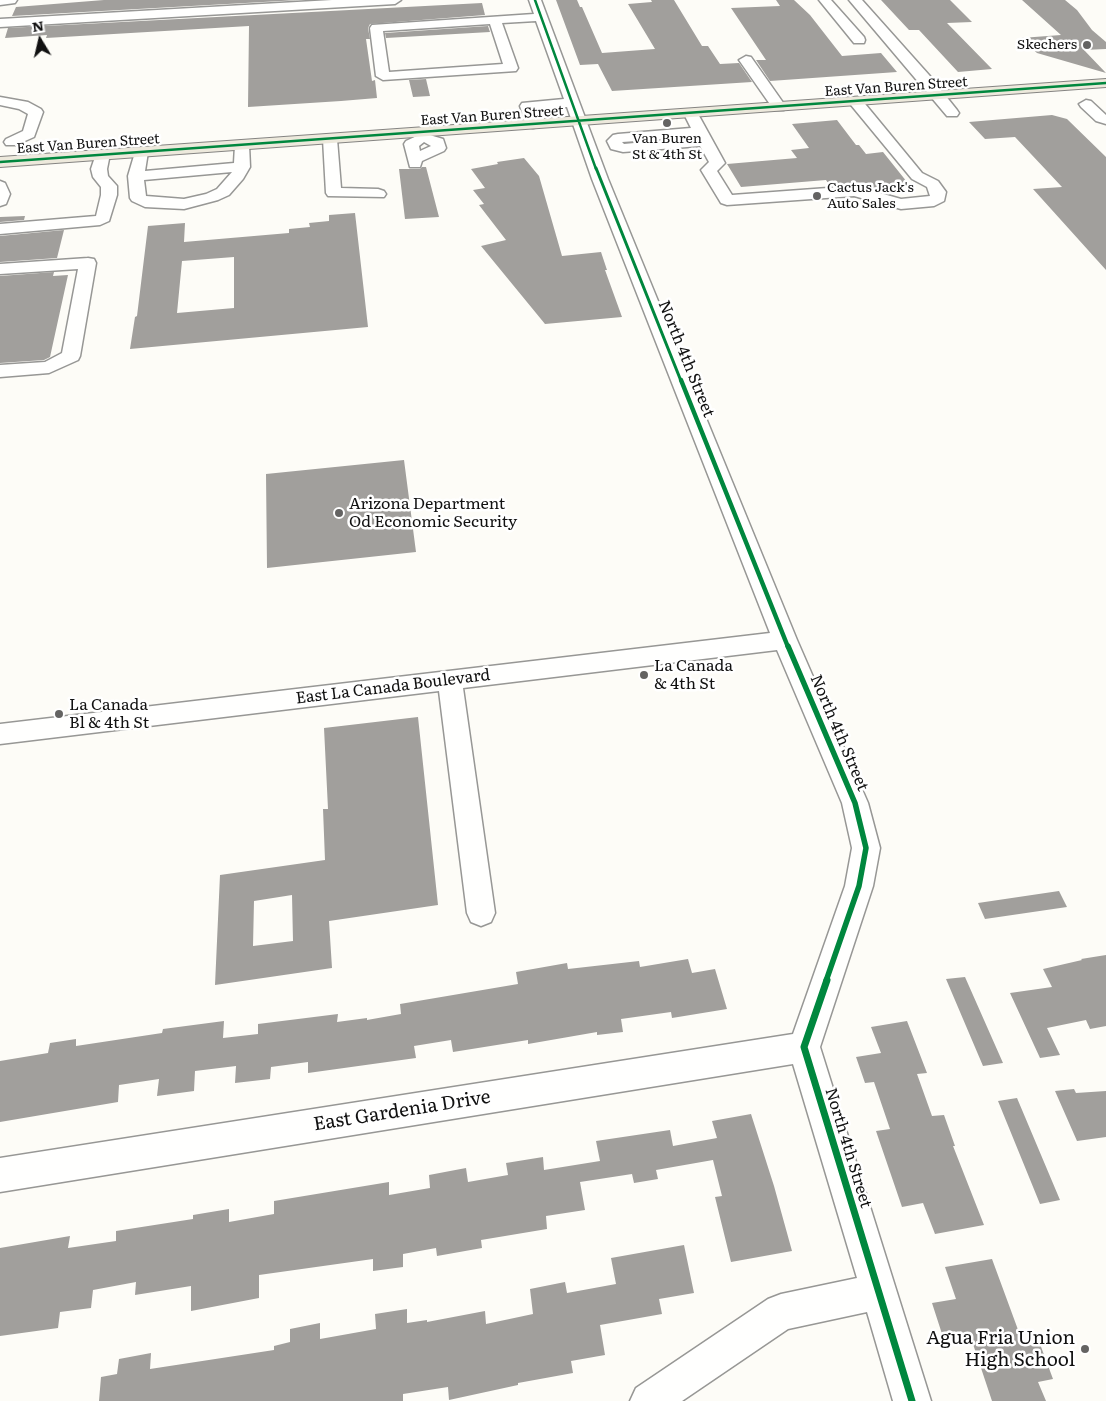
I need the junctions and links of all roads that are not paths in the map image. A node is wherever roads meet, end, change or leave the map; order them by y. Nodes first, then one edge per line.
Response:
1 (11, 0) edge
2 (395, 0) edge
3 (535, 0) edge
4 (825, 0) edge
5 (855, 0) edge
6 (0, 1) edge
7 (541, 17) junction
8 (495, 20) junction
9 (0, 24) edge
10 (859, 40) dead end
11 (746, 60) dead end
12 (1106, 83) edge
13 (938, 96) junction
14 (0, 101) edge
15 (572, 102) junction
16 (856, 102) junction
17 (1086, 104) dead end
18 (779, 107) junction
19 (690, 114) junction
20 (952, 114) dead end
21 (1106, 120) edge
22 (578, 121) junction
23 (533, 124) junction
24 (423, 135) junction
25 (330, 139) junction
26 (10, 142) dead end
27 (242, 145) junction
28 (141, 152) junction
29 (103, 154) junction
30 (414, 161) dead end
31 (0, 162) edge
32 (242, 167) junction
33 (136, 176) junction
34 (0, 186) edge
35 (378, 194) dead end
36 (0, 201) edge
37 (0, 228) edge
38 (0, 270) edge
39 (650, 304) junction
40 (630, 306) dead end
41 (0, 371) edge
42 (786, 640) junction
43 (450, 680) junction
44 (0, 734) edge
45 (481, 913) dead end
46 (804, 1047) junction
47 (0, 1175) edge
48 (877, 1292) junction
49 (649, 1401) edge
50 (912, 1401) edge

1 - 6 street
2 - 9 street
3 - 7 street, North 4th Street
4 - 10 street
5 - 13 street
7 - 8 street
7 - 15 street, North 4th Street
8 - 8 street
11 - 18 street
12 - 13 main road, East Van Buren Street
13 - 16 main road, East Van Buren Street
13 - 20 street
14 - 26 street
15 - 22 street, North 4th Street
15 - 23 street
16 - 18 main road, East Van Buren Street
16 - 19 street
17 - 21 street
18 - 19 main road, East Van Buren Street
19 - 22 main road, East Van Buren Street
22 - 23 main road, East Van Buren Street
22 - 39 street, North 4th Street
23 - 24 main road, East Van Buren Street
24 - 25 main road, East Van Buren Street
24 - 30 street
25 - 27 main road, East Van Buren Street
25 - 35 street
27 - 28 main road, East Van Buren Street
27 - 32 street
28 - 29 main road, East Van Buren Street
28 - 33 street
29 - 31 main road, East Van Buren Street
29 - 37 street
32 - 33 street
32 - 33 street
34 - 36 street
38 - 41 street
39 - 40 street
39 - 42 street, North 4th Street
42 - 43 street, East La Canada Boulevard
42 - 46 street, North 4th Street
43 - 44 street, East La Canada Boulevard
43 - 45 street
46 - 47 street, East Gardenia Drive
46 - 48 street, North 4th Street
48 - 49 street
48 - 50 street, North 4th Street

